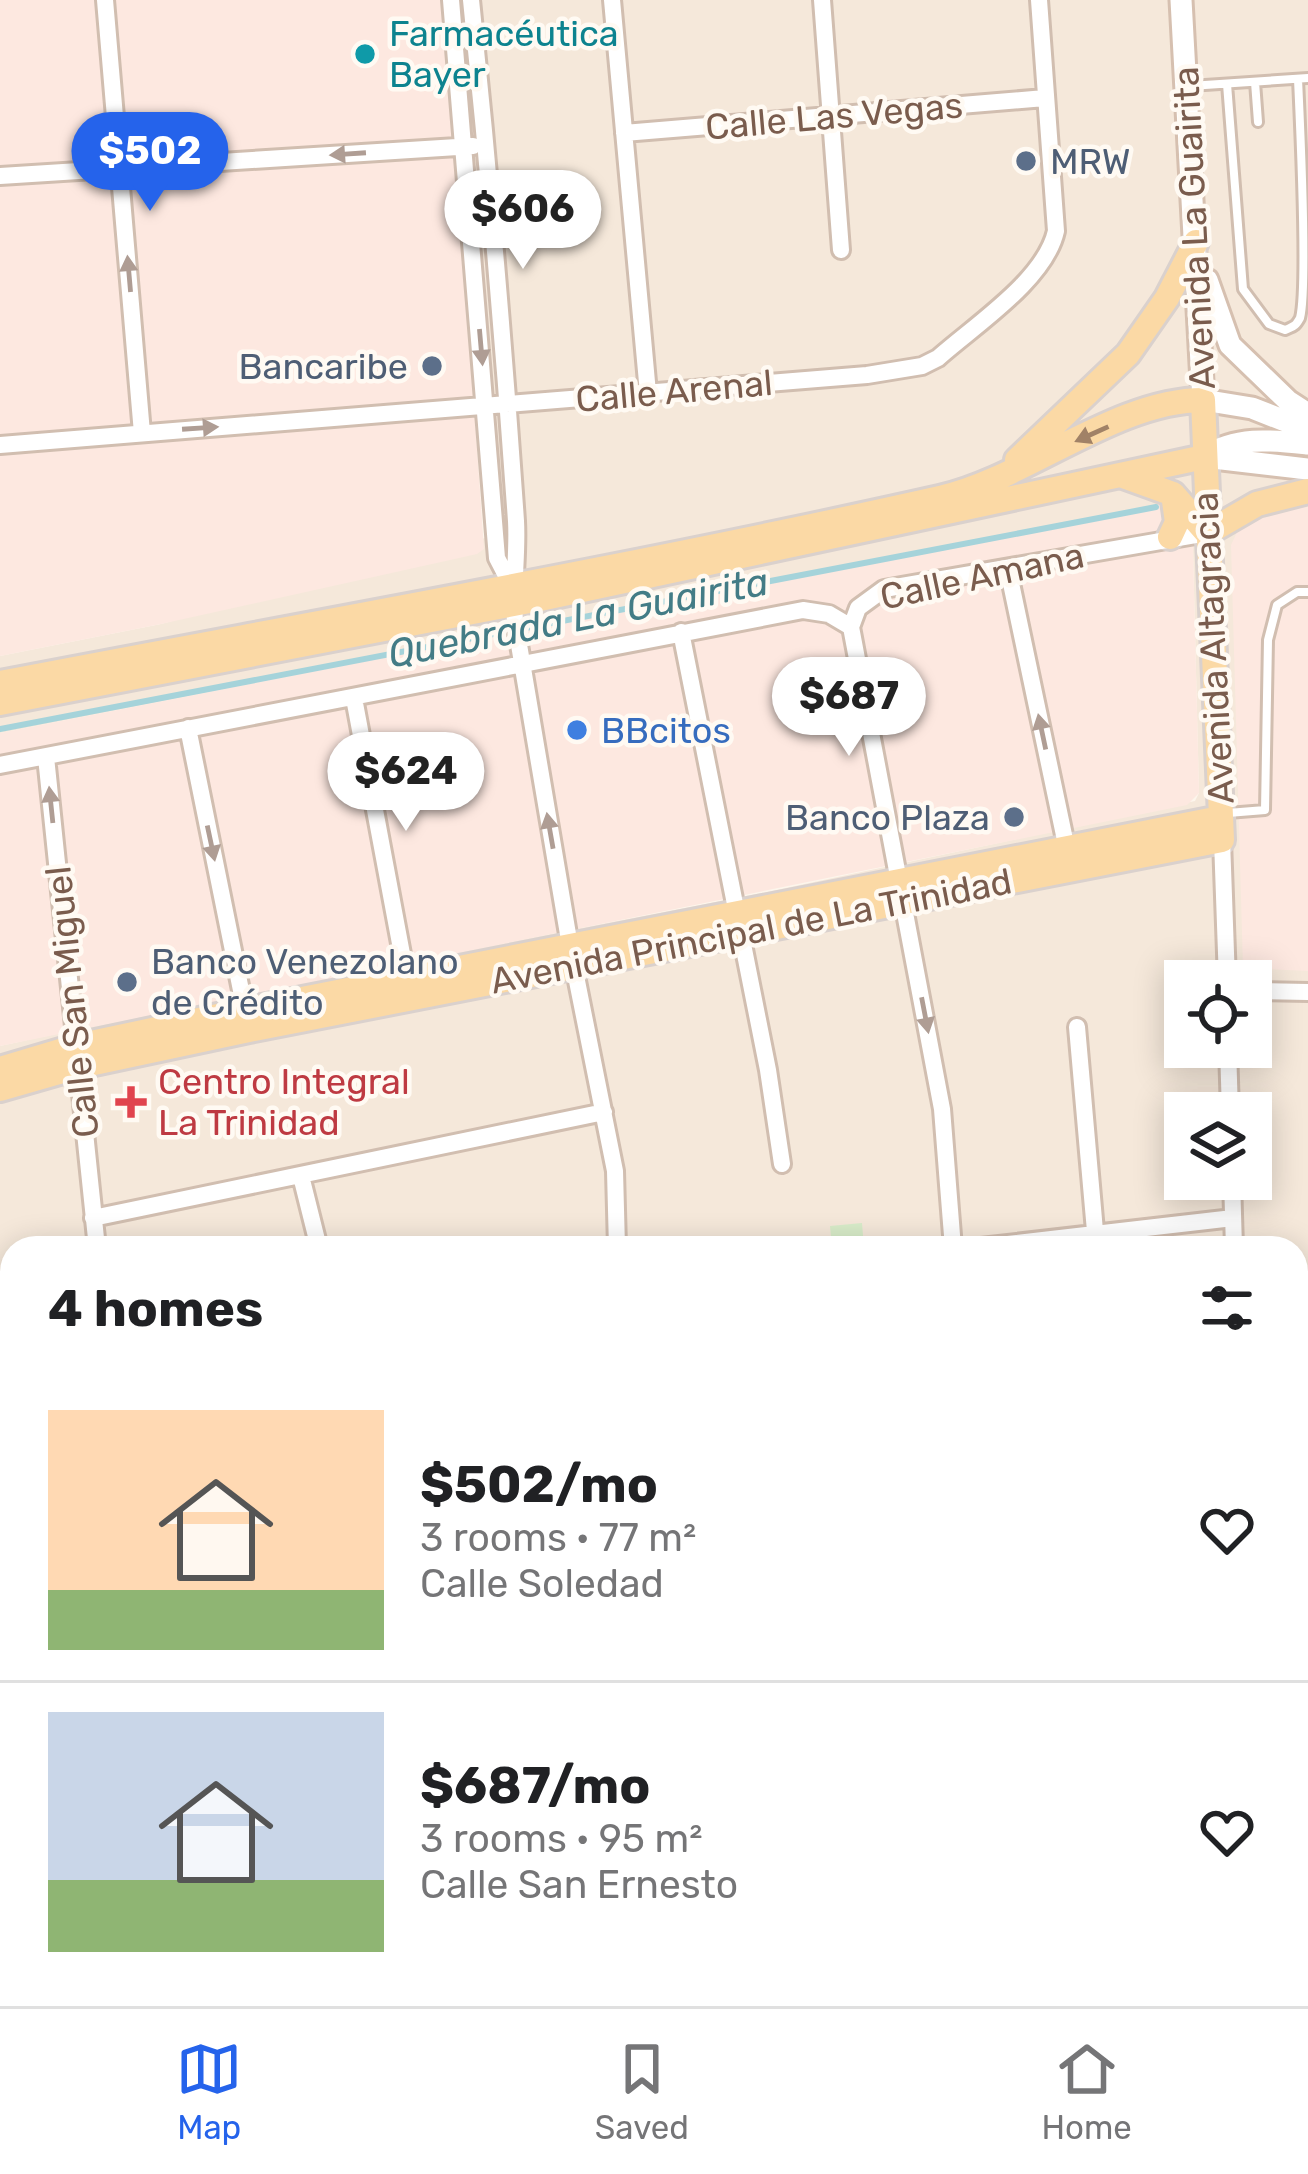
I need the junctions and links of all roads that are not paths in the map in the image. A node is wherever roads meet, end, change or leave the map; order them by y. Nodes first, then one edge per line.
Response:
1 (106, 0) edge
2 (451, 0) edge
3 (471, 0) edge
4 (612, 0) edge
5 (822, 0) edge
6 (1039, 0) edge
7 (1181, 0) edge
8 (1303, 79) edge
9 (1255, 82) junction
10 (1227, 84) junction
11 (1186, 86) junction
12 (1045, 98) junction
13 (832, 117) junction
14 (1258, 122) dead end
15 (624, 133) junction
16 (486, 145) junction
17 (465, 146) junction
18 (120, 170) junction
19 (0, 176) edge
20 (1196, 242) junction
21 (841, 250) dead end
22 (648, 392) junction
23 (1203, 400) junction
24 (508, 404) junction
25 (485, 406) junction
26 (1308, 414) edge
27 (1308, 430) edge
28 (142, 433) junction
29 (1308, 444) edge
30 (0, 445) edge
31 (1204, 457) junction
32 (1308, 469) edge
33 (1004, 473) junction
34 (1122, 475) junction
35 (1308, 491) edge
36 (1173, 494) junction
37 (1207, 533) junction
38 (1170, 537) junction
39 (1008, 569) junction
40 (1308, 592) edge
41 (513, 603) junction
42 (851, 627) junction
43 (681, 632) junction
44 (522, 665) junction
45 (0, 683) edge
46 (354, 698) junction
47 (0, 703) edge
48 (188, 728) junction
49 (46, 757) junction
50 (0, 765) edge
51 (1221, 824) junction
52 (1068, 857) junction
53 (901, 890) junction
54 (738, 923) junction
55 (572, 956) junction
56 (1225, 960) edge
57 (409, 989) junction
58 (1272, 991) edge
59 (1308, 992) edge
60 (247, 1020) junction
61 (1077, 1027) dead end
62 (78, 1056) junction
63 (0, 1069) edge
64 (0, 1089) edge
65 (604, 1112) junction
66 (782, 1164) dead end
67 (302, 1177) junction
68 (1233, 1200) edge
69 (93, 1218) junction
70 (1233, 1218) junction
71 (1095, 1231) junction
72 (95, 1236) edge
73 (316, 1236) edge
74 (617, 1236) edge
75 (952, 1236) edge
76 (1059, 1236) edge
77 (1234, 1236) edge

1 - 18 street
2 - 17 street
3 - 16 street
4 - 15 street
5 - 13 street
6 - 12 street, Calle Arenal
7 - 11 main road, Avenida La Guairita
8 - 9 lane
8 - 10 lane
9 - 10 lane
9 - 14 lane
10 - 11 lane
11 - 20 main road, Avenida La Guairita
12 - 13 street, Calle Las Vegas
12 - 22 street, Calle Arenal
13 - 15 street, Calle Las Vegas
13 - 21 street
15 - 22 street
16 - 17 street
16 - 24 street
17 -> 18 street
17 -> 25 street
18 - 19 street
28 -> 18 street
20 - 23 main road, Avenida La Guairita
20 - 26 main road
20 - 33 main road
22 - 24 street, Calle Arenal
23 - 27 main road
23 - 31 main road, Avenida La Guairita
23 -> 33 main road
24 - 25 street, Calle Arenal
24 - 41 street
28 -> 25 street, Calle Arenal
25 - 41 street
28 - 30 street, Calle Arenal
29 - 31 main road
31 - 32 main road
31 - 34 main road
31 - 37 main road, Avenida Altagracia
33 - 41 main road
34 - 36 main road
34 - 41 main road
35 - 37 main road
36 - 37 main road
36 - 38 main road
37 - 38 street, Calle Amana
37 - 51 main road, Avenida Altagracia
38 - 39 street, Calle Amana
39 - 42 street, Calle Amana
52 -> 39 street
40 - 51 lane
41 - 44 street
41 - 45 main road
41 - 47 main road
42 - 43 street, Calle Amana
42 - 53 street
43 - 44 street, Calle Amana
43 - 54 street
44 - 46 street, Calle Amana
55 -> 44 street
46 - 48 street, Calle Amana
46 - 57 street
48 - 49 street, Calle Amana
48 -> 60 street
49 - 50 street, Calle Amana
62 -> 49 street, Calle San Miguel
51 - 52 main road, Avenida Principal de La Trinidad
51 - 56 street
52 - 53 main road, Avenida Principal de La Trinidad
53 - 54 main road, Avenida Principal de La Trinidad
53 -> 75 street
54 - 55 main road, Avenida Principal de La Trinidad
54 - 66 street
55 - 57 main road, Avenida Principal de La Trinidad
55 - 65 street
57 - 60 main road, Avenida Principal de La Trinidad
58 - 59 street
60 - 62 main road, Avenida Principal de La Trinidad
61 - 71 street
62 - 63 main road, Avenida Principal de La Trinidad
62 - 64 main road, Avenida Principal de La Trinidad
62 - 69 street, Calle San Miguel
65 - 67 street
65 - 74 street
67 - 69 street
67 - 73 street
68 - 70 street
69 - 72 street, Calle San Miguel
70 - 71 street
70 - 77 street
71 - 76 street

